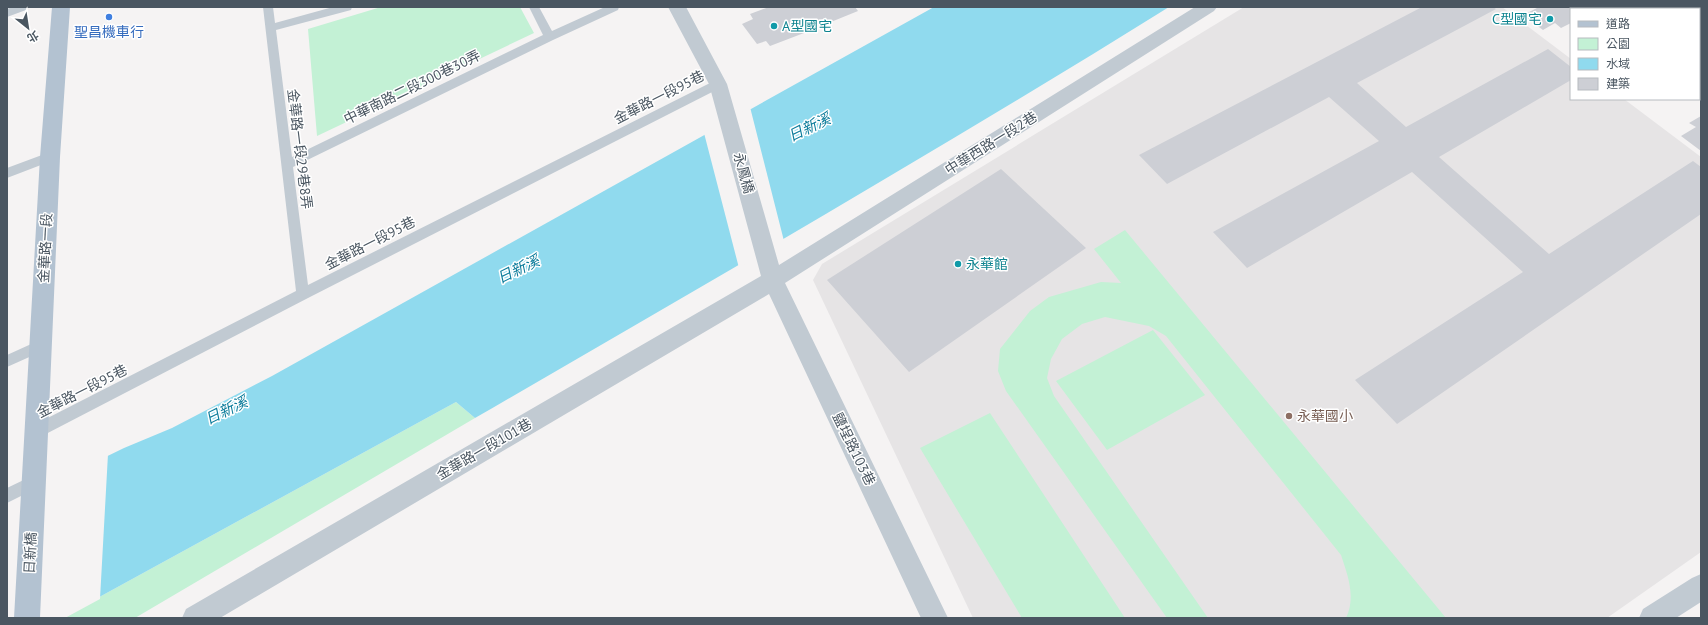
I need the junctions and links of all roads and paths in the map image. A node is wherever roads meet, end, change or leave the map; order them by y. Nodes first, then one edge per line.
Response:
1 (22, 7) edge
2 (61, 7) edge
3 (268, 7) edge
4 (347, 7) edge
5 (534, 7) edge
6 (614, 7) edge
7 (677, 7) edge
8 (1208, 7) edge
9 (7, 13) edge
10 (270, 28) junction
11 (549, 37) junction
12 (718, 84) junction
13 (50, 157) junction
14 (287, 165) junction
15 (7, 173) edge
16 (771, 272) junction
17 (303, 294) junction
18 (40, 346) junction
19 (7, 360) edge
20 (36, 431) junction
21 (34, 485) junction
22 (7, 496) edge
23 (1701, 587) edge
24 (27, 618) edge
25 (195, 618) edge
26 (935, 618) edge
27 (1652, 618) edge

1 - 9 lane
2 - 13 main road, 金華路一段
3 - 10 lane, 金華路一段29巷8弄
4 - 10 lane
5 - 11 lane
6 - 11 lane, 中華南路二段300巷30弄
7 - 12 street, 永鳳橋
8 - 16 street, 中華西路一段2巷
10 - 14 lane, 金華路一段29巷8弄
11 - 14 lane, 中華南路二段300巷30弄
12 - 16 street, 永鳳橋
12 - 17 lane, 金華路一段95巷
13 - 15 lane
13 - 18 main road, 金華路一段
14 - 17 lane, 金華路一段29巷8弄
16 - 25 street, 金華路一段101巷
16 - 26 street, 鹽埕路103巷
17 - 20 lane, 金華路一段95巷
18 - 19 lane
18 - 20 main road, 金華路一段
20 - 21 main road, 金華路一段
21 - 22 lane
21 - 24 main road, 日新橋
23 - 27 street

